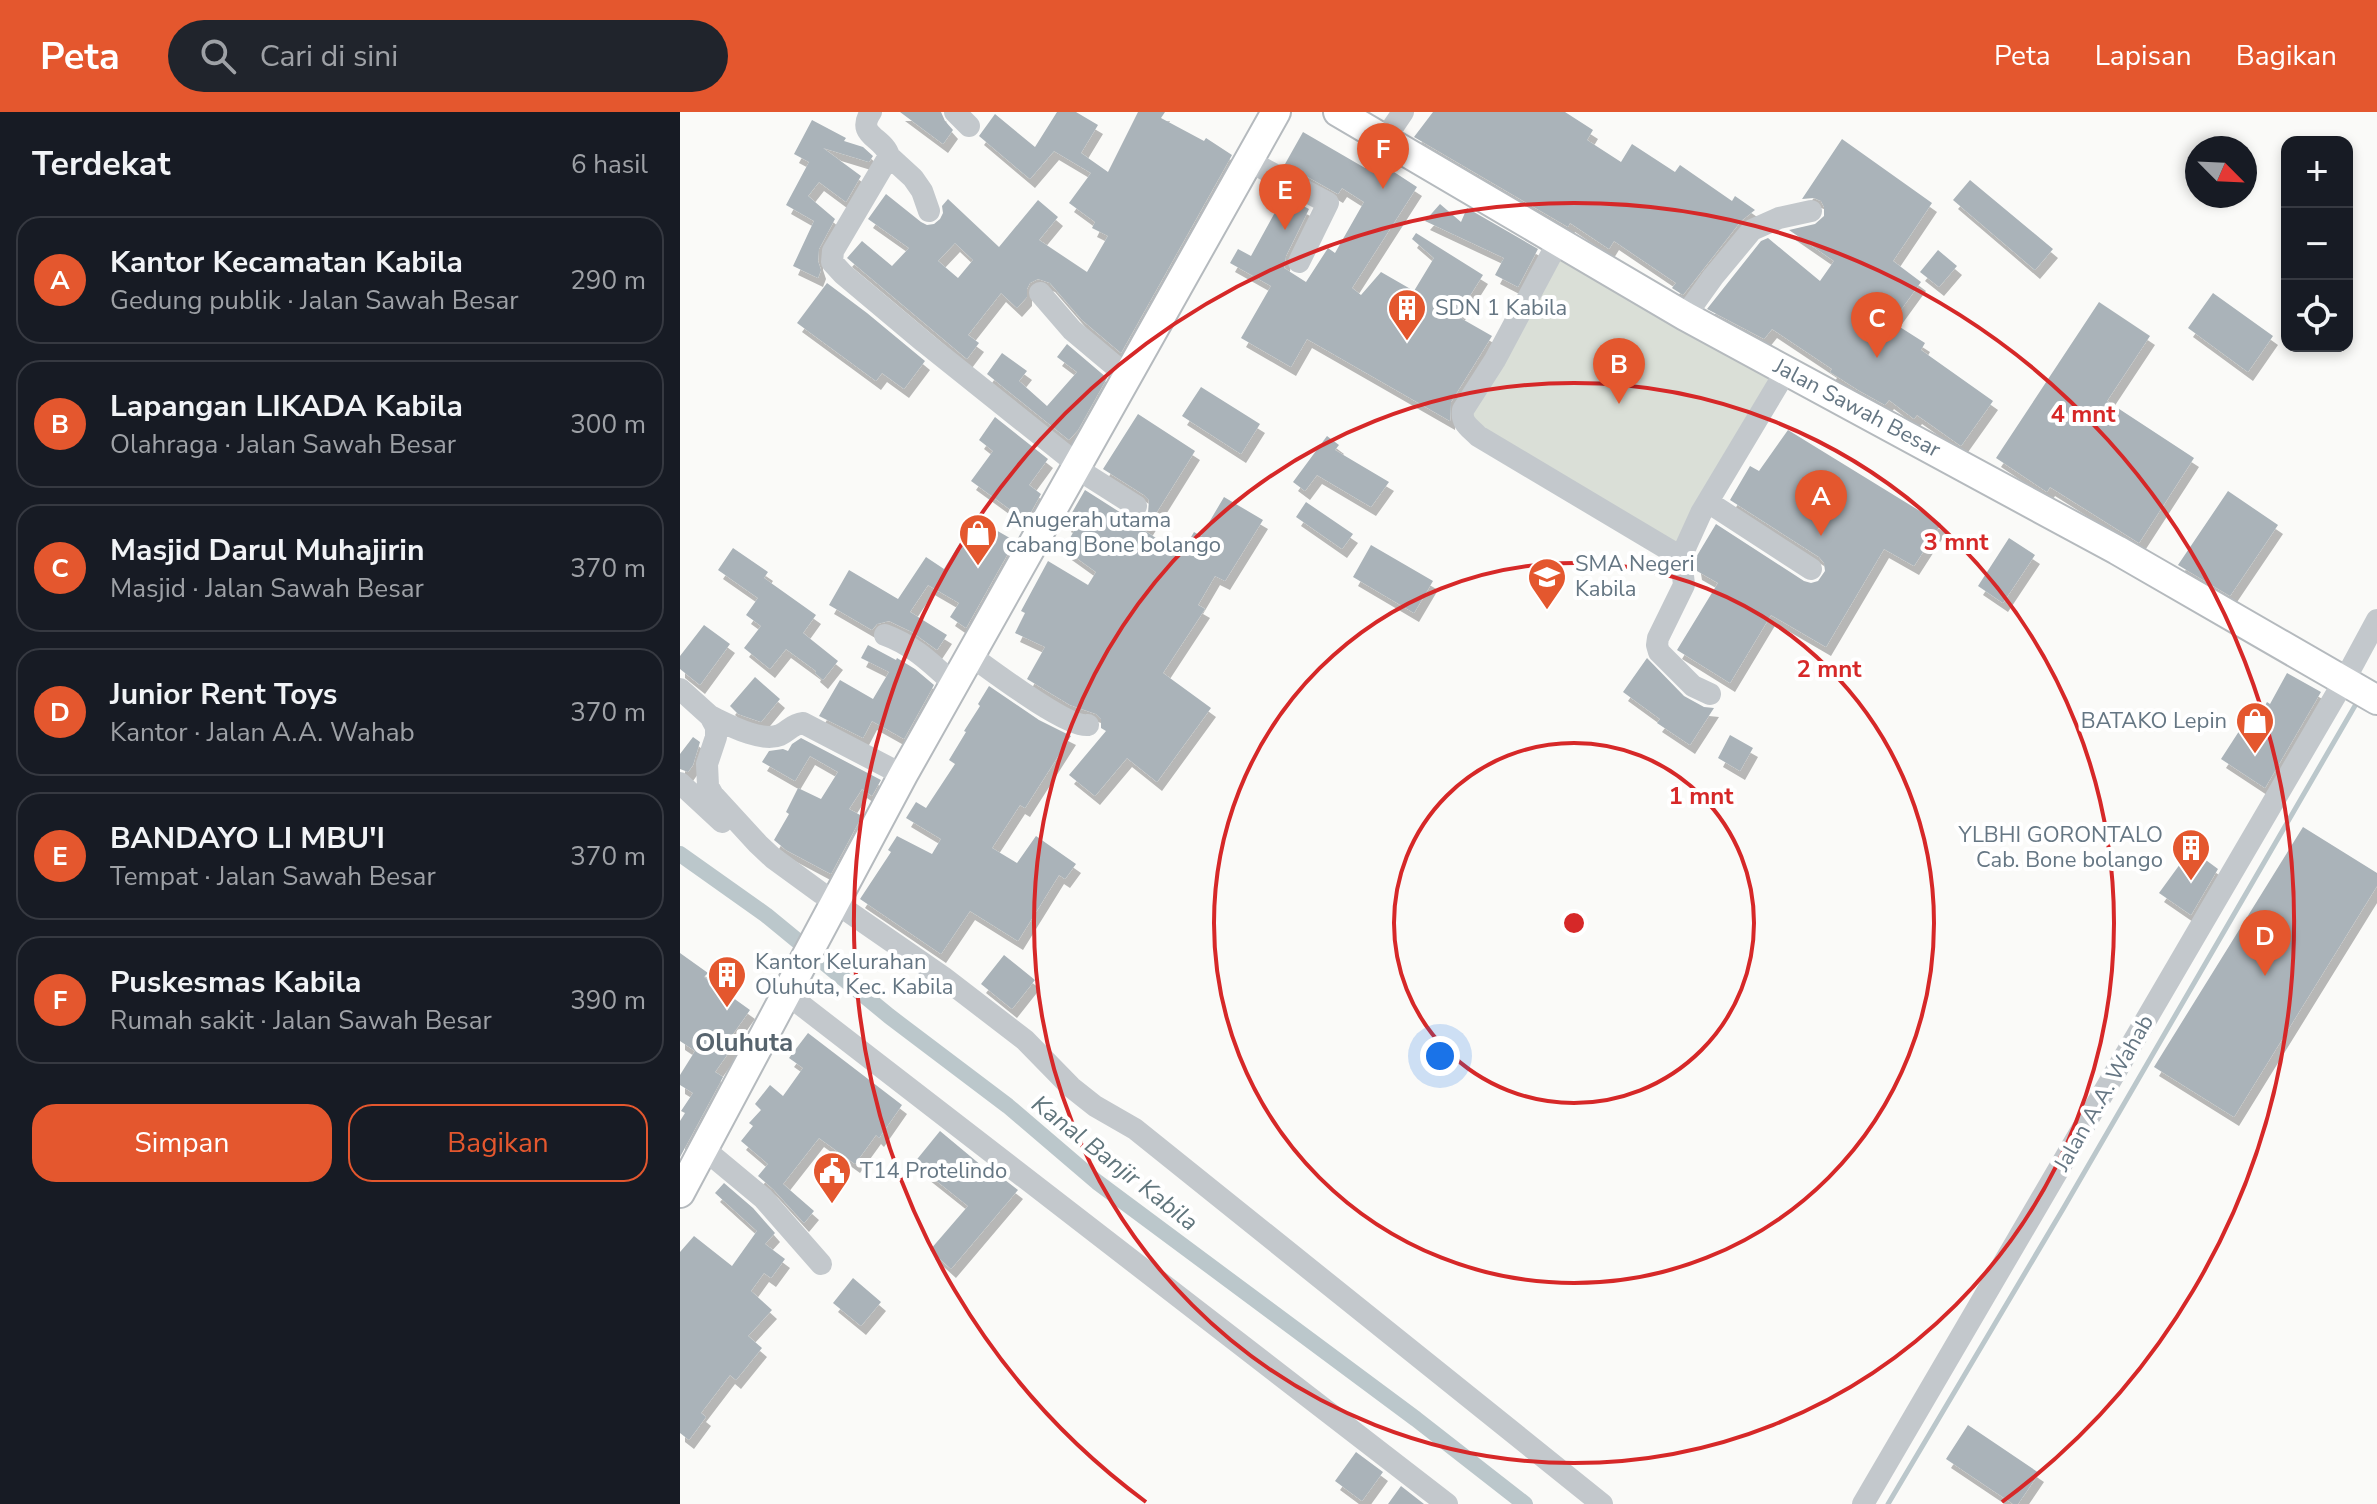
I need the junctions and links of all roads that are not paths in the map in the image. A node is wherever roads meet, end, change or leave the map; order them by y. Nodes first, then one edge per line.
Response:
1 (871, 112) edge
2 (1276, 112) edge
3 (1338, 112) edge
4 (1403, 112) edge
5 (1384, 140) junction
6 (889, 156) junction
7 (1249, 161) junction
8 (929, 211) dead end
9 (1811, 211) dead end
10 (1558, 242) junction
11 (1299, 262) dead end
12 (1040, 293) dead end
13 (1685, 316) junction
14 (1786, 371) junction
15 (1128, 377) junction
16 (1077, 467) junction
17 (1708, 502) junction
18 (1136, 506) dead end
19 (1681, 557) junction
20 (1811, 569) dead end
21 (2377, 620) edge
22 (885, 635) dead end
23 (970, 655) junction
24 (2344, 681) junction
25 (954, 684) junction
26 (680, 689) edge
27 (1710, 694) dead end
28 (2377, 700) edge
29 (710, 716) junction
30 (1088, 725) dead end
31 (903, 775) junction
32 (680, 783) edge
33 (758, 844) junction
34 (833, 904) junction
35 (789, 991) junction
36 (704, 1149) junction
37 (680, 1193) edge
38 (821, 1264) dead end
39 (1447, 1504) edge
40 (1602, 1504) edge
41 (1863, 1504) edge

1 - 6 street
2 - 7 main road
3 - 5 main road, Jalan Sawah Besar
4 - 5 street
5 - 10 main road, Jalan Sawah Besar
6 - 8 street
6 - 16 street
7 - 11 street
7 - 15 main road
9 - 13 street
10 - 13 main road, Jalan Sawah Besar
10 - 19 street
12 - 15 street
13 - 14 main road, Jalan Sawah Besar
14 - 17 street
14 - 24 main road, Jalan Sawah Besar
15 - 16 main road
16 - 18 street
16 - 23 main road
17 - 19 street
17 - 20 street
19 - 27 street
21 - 24 street, Jalan A.A. Wahab
22 - 25 street
23 - 25 main road
23 - 30 street
24 - 28 main road, Jalan Sawah Besar
24 - 41 street, Jalan A.A. Wahab
25 - 31 main road
26 - 29 street
29 - 31 street
29 - 33 street
31 - 34 main road
32 - 33 street
33 - 34 street
34 - 35 main road
34 - 40 street
35 - 36 main road
35 - 39 street
36 - 37 main road
36 - 38 street

